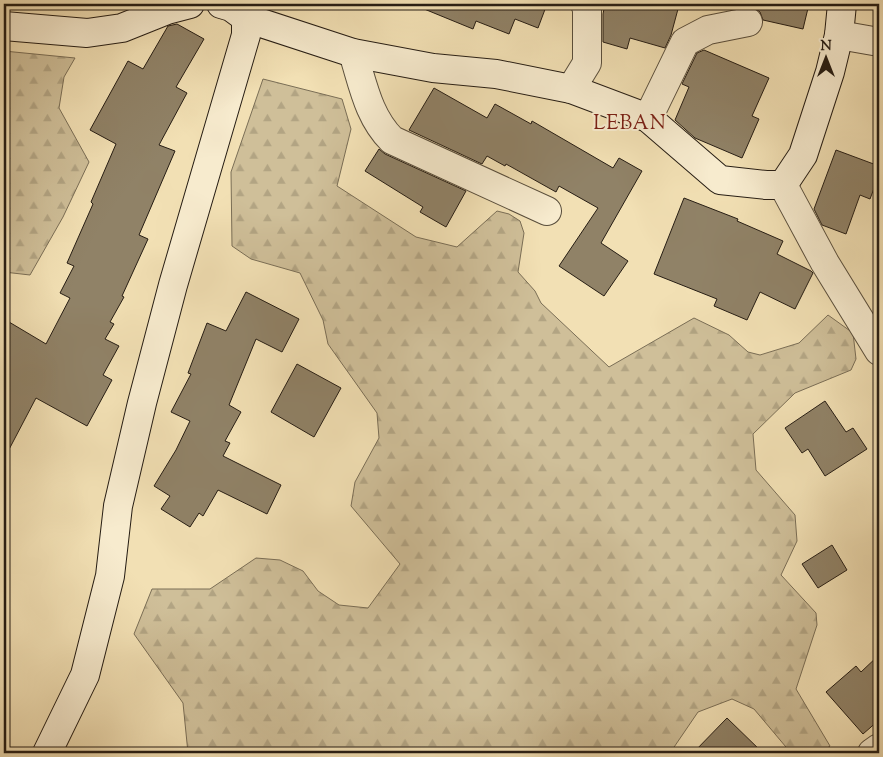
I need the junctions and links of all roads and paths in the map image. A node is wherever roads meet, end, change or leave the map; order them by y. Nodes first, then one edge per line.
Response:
1 (190, 4) edge
2 (585, 4) edge
3 (842, 4) edge
4 (233, 8) edge
5 (748, 22) dead end
6 (4, 26) edge
7 (839, 36) junction
8 (879, 42) edge
9 (354, 53) junction
10 (571, 89) junction
11 (648, 118) junction
12 (783, 185) junction
13 (547, 211) dead end
14 (879, 351) edge
15 (879, 748) edge
16 (47, 753) edge
17 (872, 753) edge

1 - 6 street
2 - 10 street
3 - 7 street
4 - 9 street
4 - 16 street
5 - 11 street
7 - 8 street
7 - 12 street
9 - 10 street
9 - 13 street
10 - 11 street
11 - 12 street
12 - 14 street
15 - 17 street

